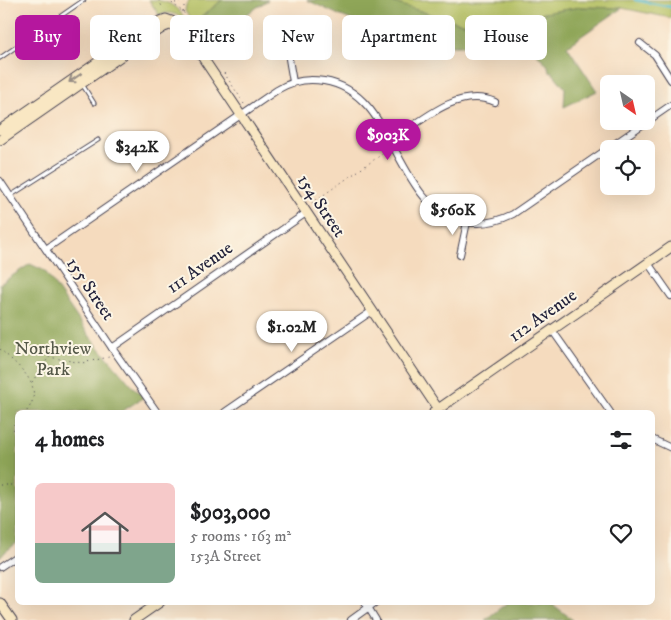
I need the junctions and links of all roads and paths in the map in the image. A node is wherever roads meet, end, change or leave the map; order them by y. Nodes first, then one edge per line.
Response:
1 (84, 0) edge
2 (160, 0) edge
3 (186, 0) edge
4 (173, 3) dead end
5 (163, 9) dead end
6 (183, 12) dead end
7 (170, 20) edge
8 (170, 24) edge
9 (640, 44) dead end
10 (0, 58) edge
11 (204, 60) edge
12 (289, 60) edge
13 (671, 80) edge
14 (293, 82) junction
15 (82, 83) junction
16 (495, 102) dead end
17 (94, 103) dead end
18 (671, 105) edge
19 (240, 115) junction
20 (0, 130) edge
21 (0, 140) edge
22 (98, 140) dead end
23 (390, 142) junction
24 (388, 150) dead end
25 (0, 180) edge
26 (10, 196) junction
27 (312, 203) dead end
28 (306, 213) junction
29 (467, 222) junction
30 (671, 247) edge
31 (46, 249) junction
32 (460, 255) dead end
33 (648, 263) junction
34 (671, 296) edge
35 (372, 311) junction
36 (552, 330) junction
37 (0, 349) edge
38 (112, 352) junction
39 (32, 382) junction
40 (27, 410) edge
41 (156, 410) edge
42 (228, 410) edge
43 (435, 410) edge
44 (437, 410) edge
45 (609, 410) edge
46 (655, 440) edge
47 (671, 448) edge
48 (0, 485) edge
49 (15, 485) edge
50 (15, 558) edge
51 (0, 568) edge
52 (0, 603) edge
53 (156, 605) edge
54 (367, 605) edge
55 (375, 617) edge
56 (12, 620) edge
57 (134, 620) edge
58 (351, 620) edge
59 (381, 620) edge

1 - 10 lane
2 - 5 path
3 - 4 path
3 - 6 path
7 -> 20 street
8 - 15 street
9 - 13 street
11 - 19 street, 154 Street
12 - 14 street
14 - 19 street
14 - 23 street
15 - 17 lane
15 - 21 street
16 - 23 street
18 - 29 street
19 - 28 street, 154 Street
19 - 31 street
22 - 26 lane
23 - 29 street
24 - 27 path
25 - 26 street, 155 Street
26 - 31 street, 155 Street
28 - 35 street, 154 Street
28 - 38 street, 111 Avenue
29 - 32 street
30 - 33 street, 112 Avenue
31 - 38 street, 155 Street
33 - 34 street
33 - 36 street, 112 Avenue
35 - 42 street
35 - 43 street, 154 Street
36 - 44 street, 112 Avenue
36 - 45 street
37 - 39 path
38 - 39 path
38 - 41 street, 155 Street
39 - 40 path
46 - 47 street
48 - 49 path
50 - 51 street
52 - 56 street
53 - 57 street
54 - 55 street
54 - 58 street
55 - 59 street

